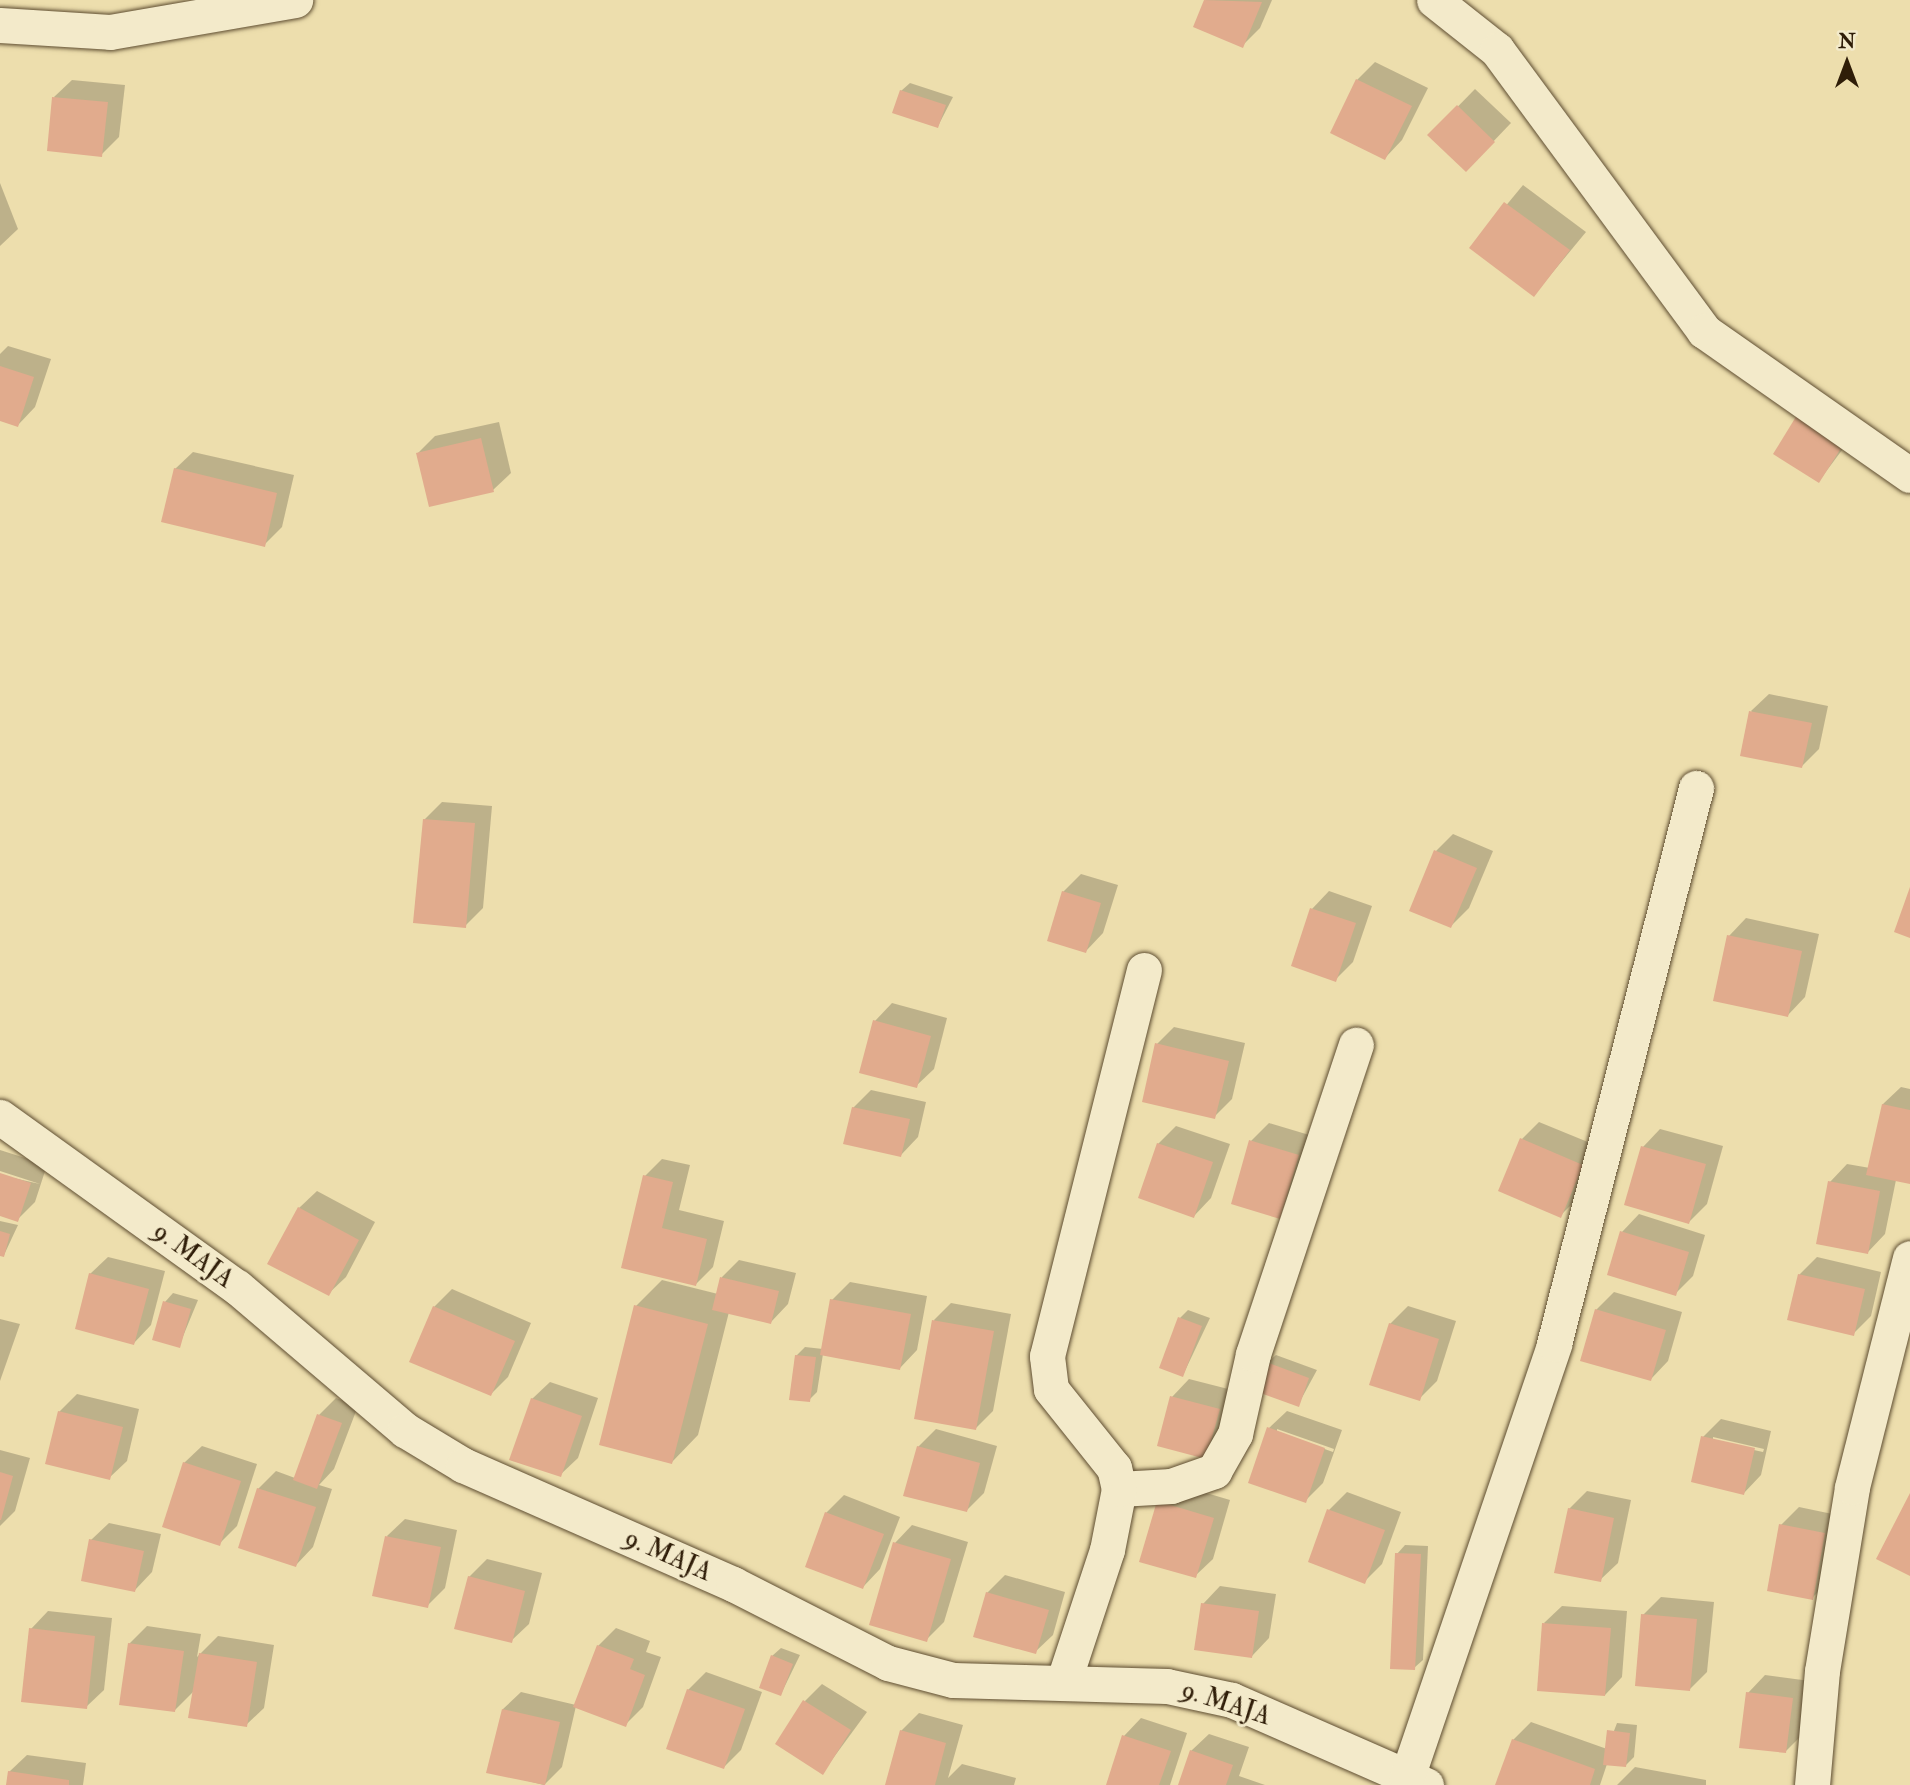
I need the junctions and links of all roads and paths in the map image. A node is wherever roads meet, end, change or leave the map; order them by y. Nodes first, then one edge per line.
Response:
1 (295, 0) edge
2 (1434, 0) edge
3 (0, 25) edge
4 (1910, 475) edge
5 (1696, 788) dead end
6 (1144, 970) dead end
7 (1356, 1045) dead end
8 (0, 1117) edge
9 (1910, 1258) edge
10 (1119, 1489) junction
11 (1063, 1683) junction
12 (1416, 1781) edge
13 (1812, 1785) edge

1 - 3 street
2 - 4 street
5 - 12 street
6 - 10 street
7 - 10 street
8 - 11 street, 9. MAJA
9 - 13 street
10 - 11 street
11 - 12 street, 9. MAJA

